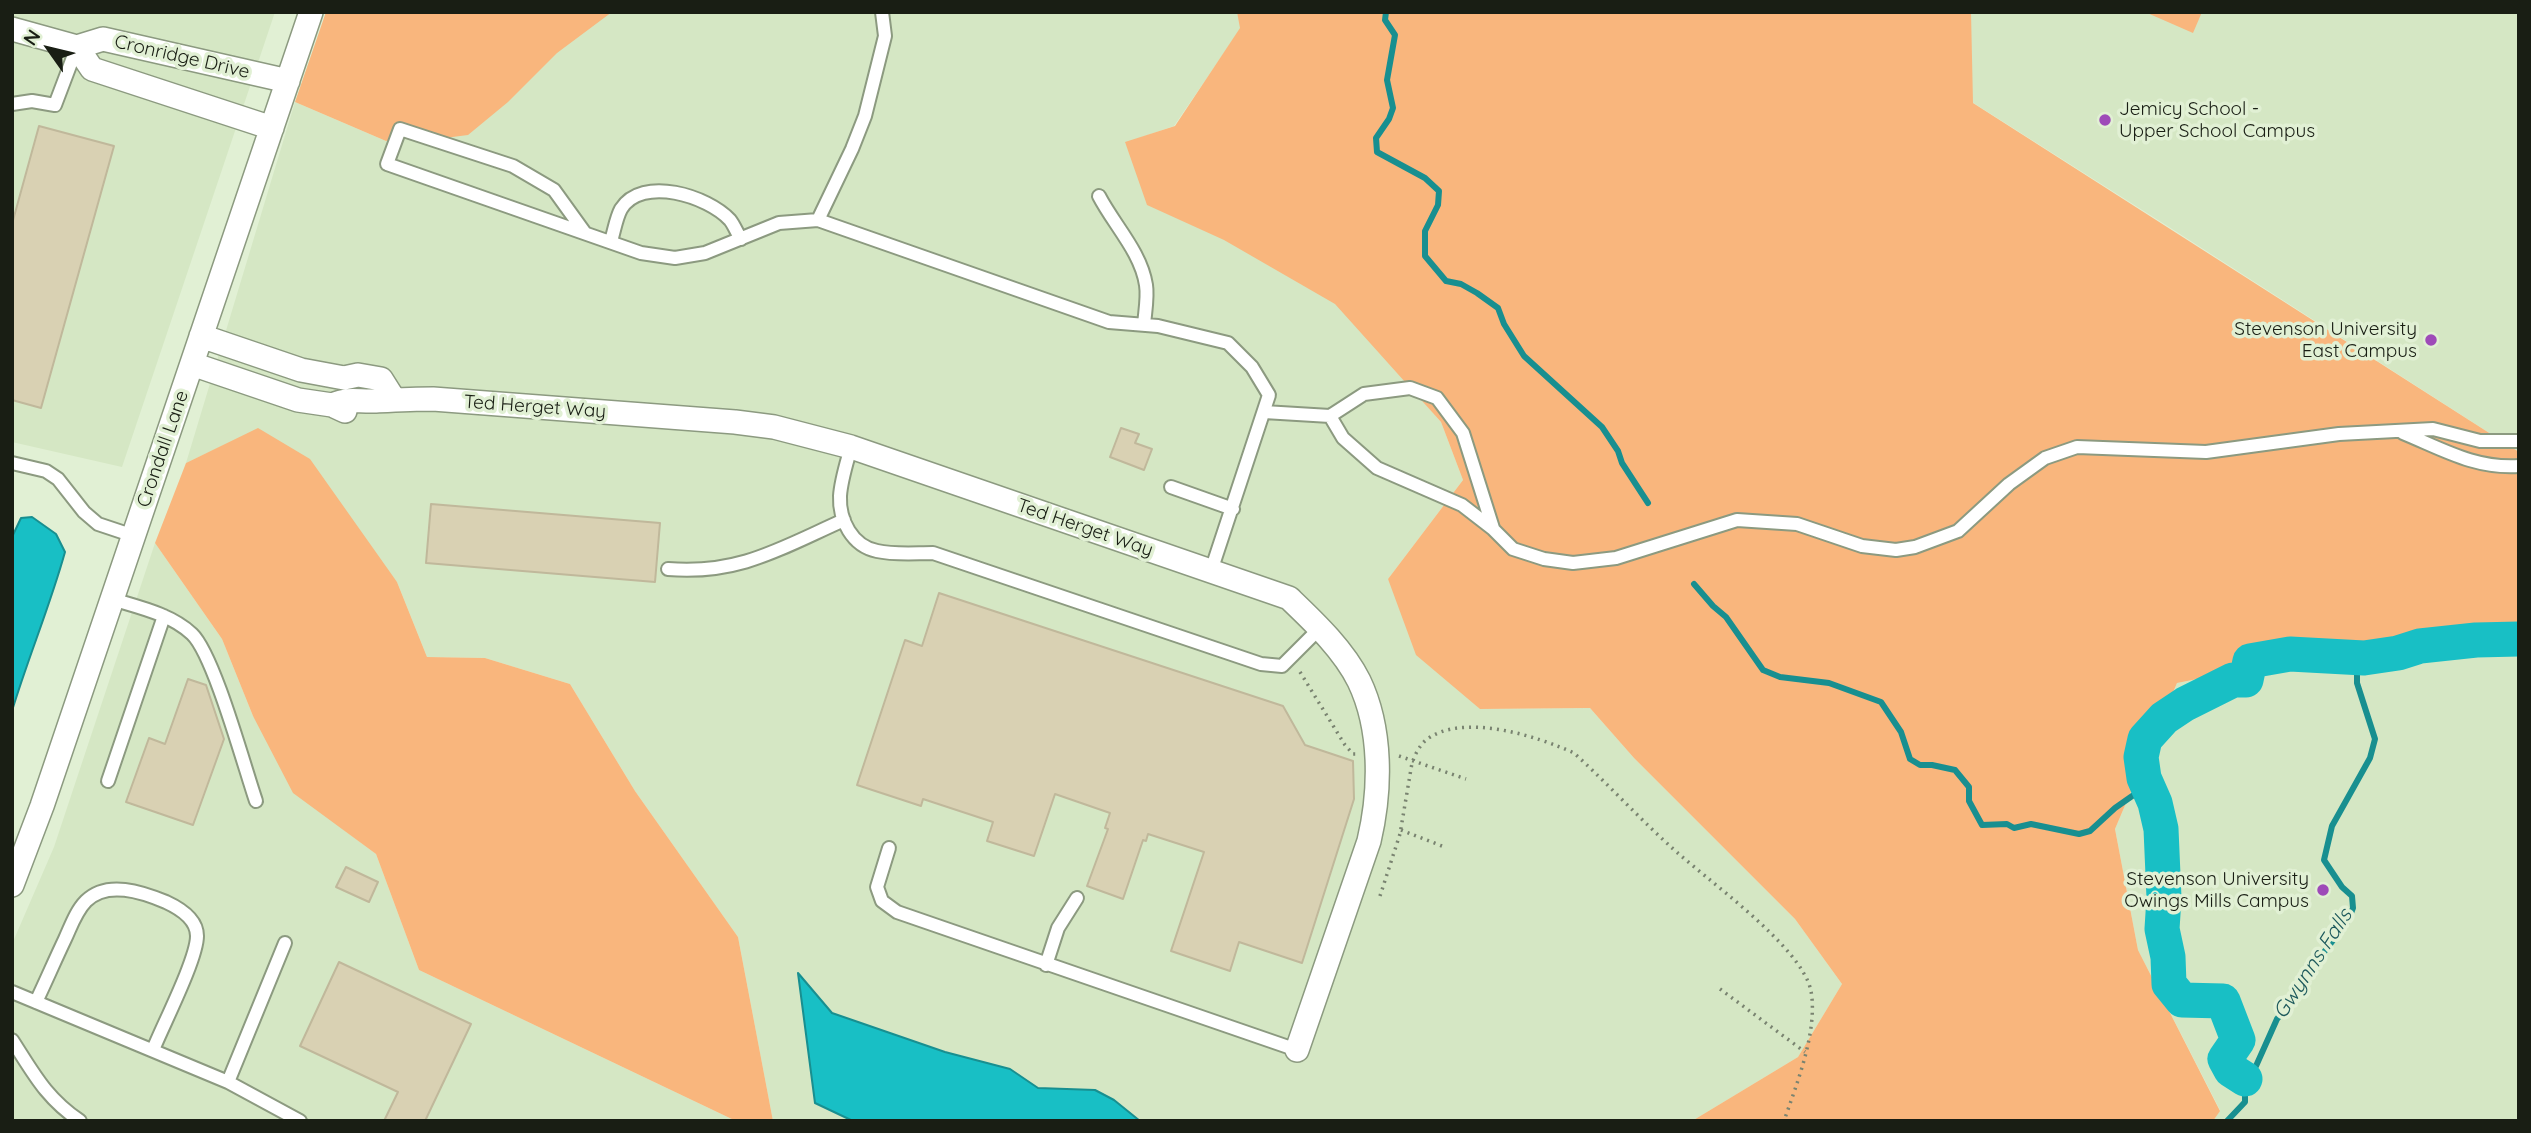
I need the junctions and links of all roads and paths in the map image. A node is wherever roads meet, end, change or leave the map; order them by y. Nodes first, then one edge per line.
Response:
1 (311, 12) edge
2 (882, 12) edge
3 (12, 29) edge
4 (77, 47) junction
5 (288, 81) junction
6 (12, 104) edge
7 (272, 128) junction
8 (1099, 196) dead end
9 (818, 220) junction
10 (585, 233) junction
11 (741, 239) junction
12 (611, 241) junction
13 (1144, 325) junction
14 (201, 337) junction
15 (192, 364) junction
16 (341, 394) junction
17 (393, 398) junction
18 (1264, 412) junction
19 (1330, 416) junction
20 (2399, 432) junction
21 (2519, 441) edge
22 (850, 447) junction
23 (12, 463) edge
24 (2519, 466) edge
25 (1171, 487) dead end
26 (1233, 509) junction
27 (844, 520) junction
28 (1493, 529) junction
29 (134, 536) junction
30 (668, 569) dead end
31 (1211, 571) junction
32 (112, 598) junction
33 (164, 616) junction
34 (1320, 629) junction
35 (108, 781) dead end
36 (256, 801) dead end
37 (1401, 830) junction
38 (1442, 845) dead end
39 (889, 848) dead end
40 (18, 854) edge
41 (12, 885) edge
42 (1380, 896) dead end
43 (1077, 898) dead end
44 (285, 943) dead end
45 (1046, 965) junction
46 (1720, 989) dead end
47 (12, 992) edge
48 (36, 1002) junction
49 (12, 1040) edge
50 (153, 1050) junction
51 (1297, 1050) joint
52 (1805, 1052) junction
53 (228, 1082) junction
54 (80, 1121) edge
55 (300, 1121) edge
56 (1784, 1121) edge

1 - 5 street, Crondall Lane
2 - 9 lane
3 - 4 street, Cronridge Drive
4 - 5 street, Cronridge Drive
4 - 6 lane
4 - 7 street, Cronridge Drive
5 - 7 street, Crondall Lane
7 - 14 street, Crondall Lane
8 - 13 lane
9 - 11 lane
9 - 13 lane
10 - 10 lane
10 - 12 lane
11 - 12 lane
11 - 12 lane
13 - 18 lane
14 - 15 street, Crondall Lane
14 - 16 street
15 - 16 street
15 - 29 street, Crondall Lane
16 - 17 street
16 - 17 street
17 - 22 street, Ted Herget Way
18 - 19 lane
18 - 26 lane
19 - 28 lane
19 - 28 lane
20 - 21 lane
20 - 24 lane
20 - 28 lane
22 - 27 lane
22 - 31 street, Ted Herget Way
23 - 29 lane
25 - 26 lane
26 - 31 lane
27 - 30 lane
27 - 34 lane
29 - 32 street, Crondall Lane
31 - 34 street, Ted Herget Way
32 - 33 lane
32 - 40 street, Crondall Lane
33 - 35 lane
33 - 36 lane
34 - 51 street, Ted Herget Way
37 - 38 path
37 - 42 path
37 - 52 path
39 - 45 lane
40 - 41 street, Crondall Lane
43 - 45 lane
44 - 53 lane
45 - 51 lane
46 - 52 path
47 - 48 lane
48 - 50 lane
48 - 50 lane
49 - 54 lane
50 - 53 lane
52 - 56 path
53 - 55 lane

